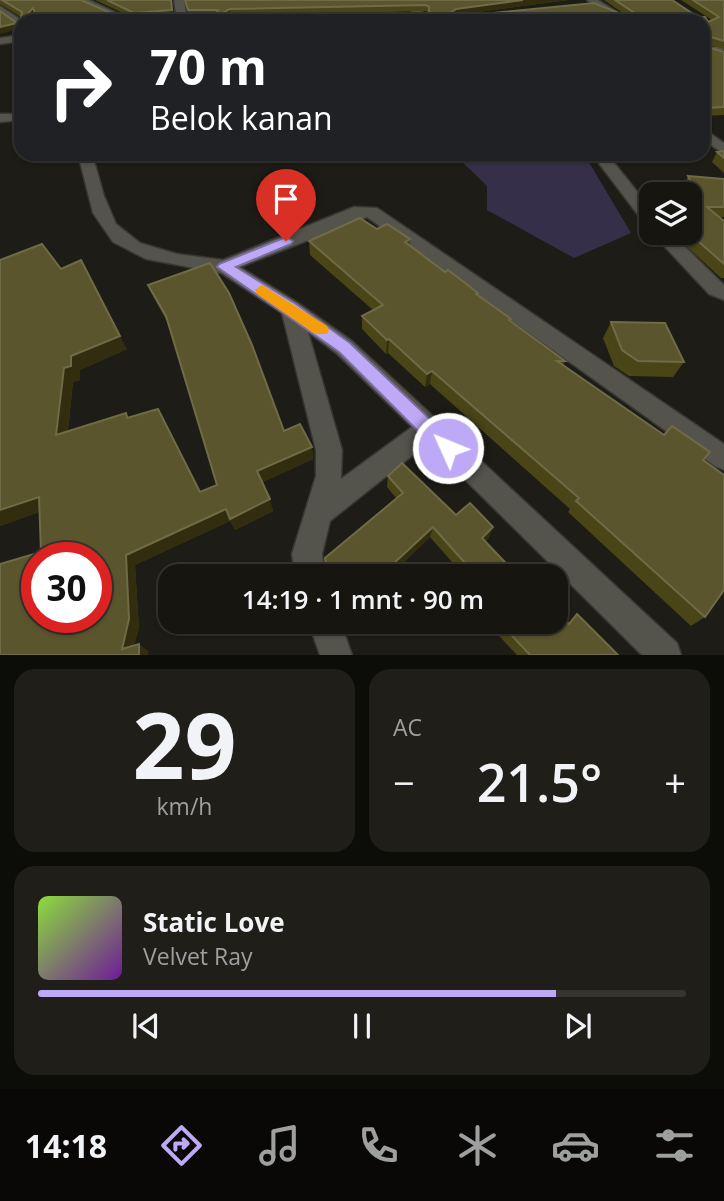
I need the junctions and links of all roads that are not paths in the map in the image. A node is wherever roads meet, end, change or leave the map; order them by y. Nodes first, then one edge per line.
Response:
1 (81, 0) edge
2 (404, 0) edge
3 (595, 1) edge
4 (123, 4) edge
5 (581, 5) edge
6 (113, 14) edge
7 (124, 14) edge
8 (421, 14) edge
9 (615, 14) edge
10 (710, 138) edge
11 (724, 150) edge
12 (87, 161) edge
13 (605, 161) edge
14 (639, 205) edge
15 (673, 245) edge
16 (224, 267) junction
17 (724, 293) edge
18 (290, 308) junction
19 (428, 429) junction
20 (724, 458) edge
21 (320, 512) junction
22 (308, 564) edge
23 (329, 634) edge
24 (336, 655) edge
25 (665, 655) edge

1 - 6 street
2 - 8 street
3 - 5 street
3 - 9 street
4 - 7 street
10 - 11 street
12 - 16 street
13 - 14 street
15 - 17 street
16 - 18 street
16 - 20 street
18 - 19 street
18 - 21 street
19 - 21 street
19 - 25 street
21 - 22 street
23 - 24 street

